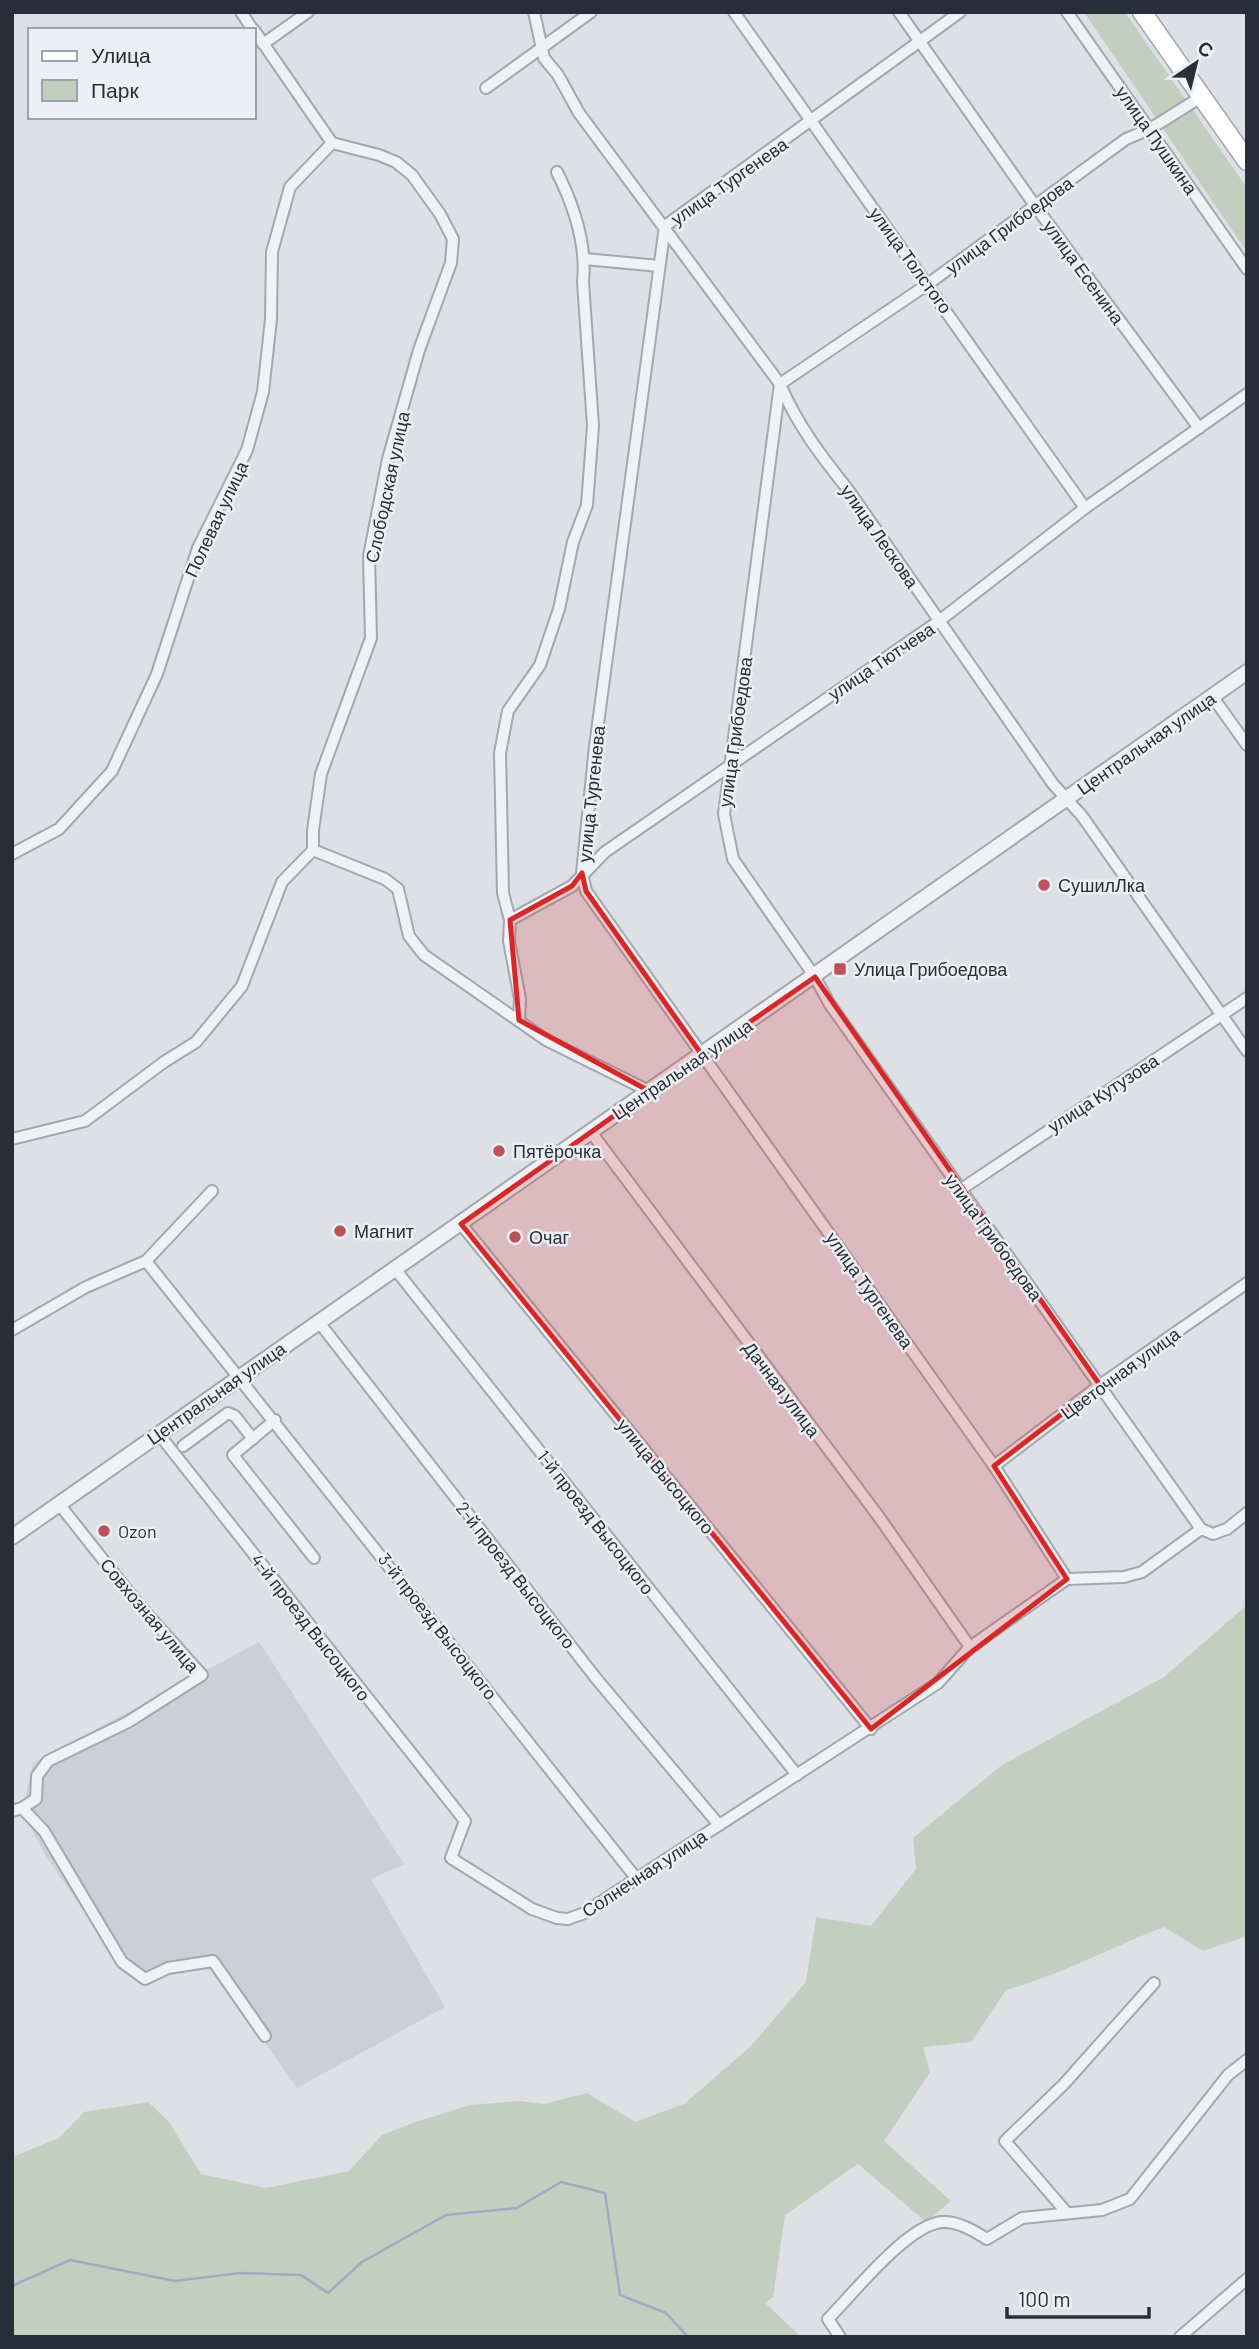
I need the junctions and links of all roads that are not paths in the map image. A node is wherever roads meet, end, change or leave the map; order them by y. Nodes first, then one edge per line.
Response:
1 (242, 12) edge
2 (308, 12) edge
3 (534, 12) edge
4 (591, 12) edge
5 (734, 12) edge
6 (899, 12) edge
7 (960, 12) edge
8 (1067, 12) edge
9 (1142, 12) edge
10 (253, 28) edge
11 (256, 33) edge
12 (920, 43) junction
13 (264, 44) junction
14 (541, 46) junction
15 (486, 88) dead end
16 (1201, 96) junction
17 (812, 122) junction
18 (1150, 129) junction
19 (332, 143) junction
20 (1247, 161) edge
21 (557, 172) dead end
22 (1036, 207) junction
23 (666, 226) junction
24 (585, 259) junction
25 (659, 266) junction
26 (1247, 269) edge
27 (929, 284) junction
28 (780, 384) junction
29 (1247, 394) edge
30 (1199, 428) junction
31 (1086, 508) junction
32 (939, 621) junction
33 (1247, 672) edge
34 (1212, 696) junction
35 (1247, 745) edge
36 (731, 764) junction
37 (1066, 800) junction
38 (313, 850) junction
39 (12, 854) edge
40 (582, 873) junction
41 (510, 920) junction
42 (815, 978) junction
43 (1247, 998) edge
44 (1222, 1016) junction
45 (519, 1020) junction
46 (1247, 1051) edge
47 (702, 1055) junction
48 (649, 1091) junction
49 (591, 1132) junction
50 (12, 1139) edge
51 (960, 1190) junction
52 (212, 1191) dead end
53 (461, 1224) junction
54 (146, 1261) junction
55 (395, 1269) junction
56 (1247, 1283) edge
57 (318, 1321) junction
58 (12, 1330) edge
59 (240, 1375) junction
60 (1100, 1385) junction
61 (275, 1420) junction
62 (158, 1433) junction
63 (253, 1439) junction
64 (183, 1446) dead end
65 (994, 1466) junction
66 (59, 1504) junction
67 (1247, 1513) edge
68 (1201, 1528) junction
69 (12, 1537) edge
70 (314, 1558) dead end
71 (1066, 1578) junction
72 (970, 1647) junction
73 (871, 1729) junction
74 (797, 1775) junction
75 (17, 1809) edge
76 (719, 1825) junction
77 (451, 1858) joint
78 (636, 1878) junction
79 (1154, 1983) dead end
80 (265, 2036) dead end
81 (1247, 2060) edge
82 (1067, 2213) junction
83 (1247, 2279) edge
84 (840, 2337) edge
85 (1180, 2337) edge

1 - 10 street
2 - 13 street
3 - 14 street, улица Лескова
4 - 14 street
5 - 17 street, улица Толстого
6 - 12 street, улица Есенина
7 - 12 street, улица Тургенева
8 - 18 street, улица Пушкина
9 - 16 main road
11 - 13 street
12 - 17 street, улица Тургенева
12 - 22 street, улица Есенина
13 - 19 street
14 - 15 street
14 - 23 street, улица Лескова
16 - 18 street, улица Грибоедова
16 - 20 main road
17 - 23 street, улица Тургенева
17 - 27 street, улица Толстого
18 - 22 street, улица Грибоедова
18 - 26 street, улица Пушкина
19 - 38 street, Слободская улица
19 - 39 street, Полевая улица
21 - 24 street
22 - 27 street, улица Грибоедова
22 - 30 street, улица Есенина
23 - 25 street, улица Тургенева
23 - 28 street, улица Лескова
24 - 25 street
24 - 41 street
25 - 40 street, улица Тургенева
27 - 28 street, улица Грибоедова
27 - 31 street, улица Толстого
28 - 32 street, улица Лескова
28 - 36 street, улица Грибоедова
29 - 30 street, улица Тютчева
30 - 31 street, улица Тютчева
31 - 32 street, улица Тютчева
32 - 36 street, улица Тютчева
32 - 37 street, улица Лескова
33 - 34 street, Центральная улица
34 - 35 street
34 - 37 street, Центральная улица
36 - 40 street, улица Тютчева
36 - 42 street, улица Грибоедова
37 - 42 street, Центральная улица
37 - 44 street, улица Лескова
38 - 45 street
38 - 50 street
40 - 41 street, улица Тютчева
40 - 47 street, улица Тургенева
41 - 45 street
42 - 47 street, Центральная улица
42 - 51 street, улица Грибоедова
43 - 44 street, улица Кутузова
44 - 46 street, улица Лескова
44 - 51 street, улица Кутузова
45 - 48 street
47 - 48 street, Центральная улица
47 - 65 street, улица Тургенева
48 - 49 street, Центральная улица
49 - 53 street, Центральная улица
49 - 72 street, Дачная улица
51 - 60 street, улица Грибоедова
52 - 54 street
53 - 55 street, Центральная улица
53 - 73 street, улица Высоцкого
54 - 58 street
54 - 59 street, 3-й проезд Высоцкого
55 - 57 street, Центральная улица
55 - 74 street, 1-й проезд Высоцкого
56 - 60 street, Цветочная улица
57 - 59 street, Центральная улица
57 - 76 street, 2-й проезд Высоцкого
59 - 61 street, 3-й проезд Высоцкого
59 - 62 street, Центральная улица
60 - 65 street, Цветочная улица
60 - 68 street, улица Грибоедова
61 - 63 street
61 - 78 street, 3-й проезд Высоцкого
62 - 66 street, Центральная улица
62 - 77 street, 4-й проезд Высоцкого
63 - 64 street
63 - 70 street
65 - 71 street, улица Тургенева
66 - 69 street, Центральная улица
66 - 75 street, Совхозная улица
67 - 68 street
68 - 71 street
71 - 72 street
72 - 73 street
73 - 74 street, Солнечная улица
74 - 76 street, Солнечная улица
75 - 80 street, Совхозная улица
76 - 78 street, Солнечная улица
77 - 78 street, Солнечная улица
79 - 82 street
81 - 82 street
82 - 84 street
83 - 85 street

